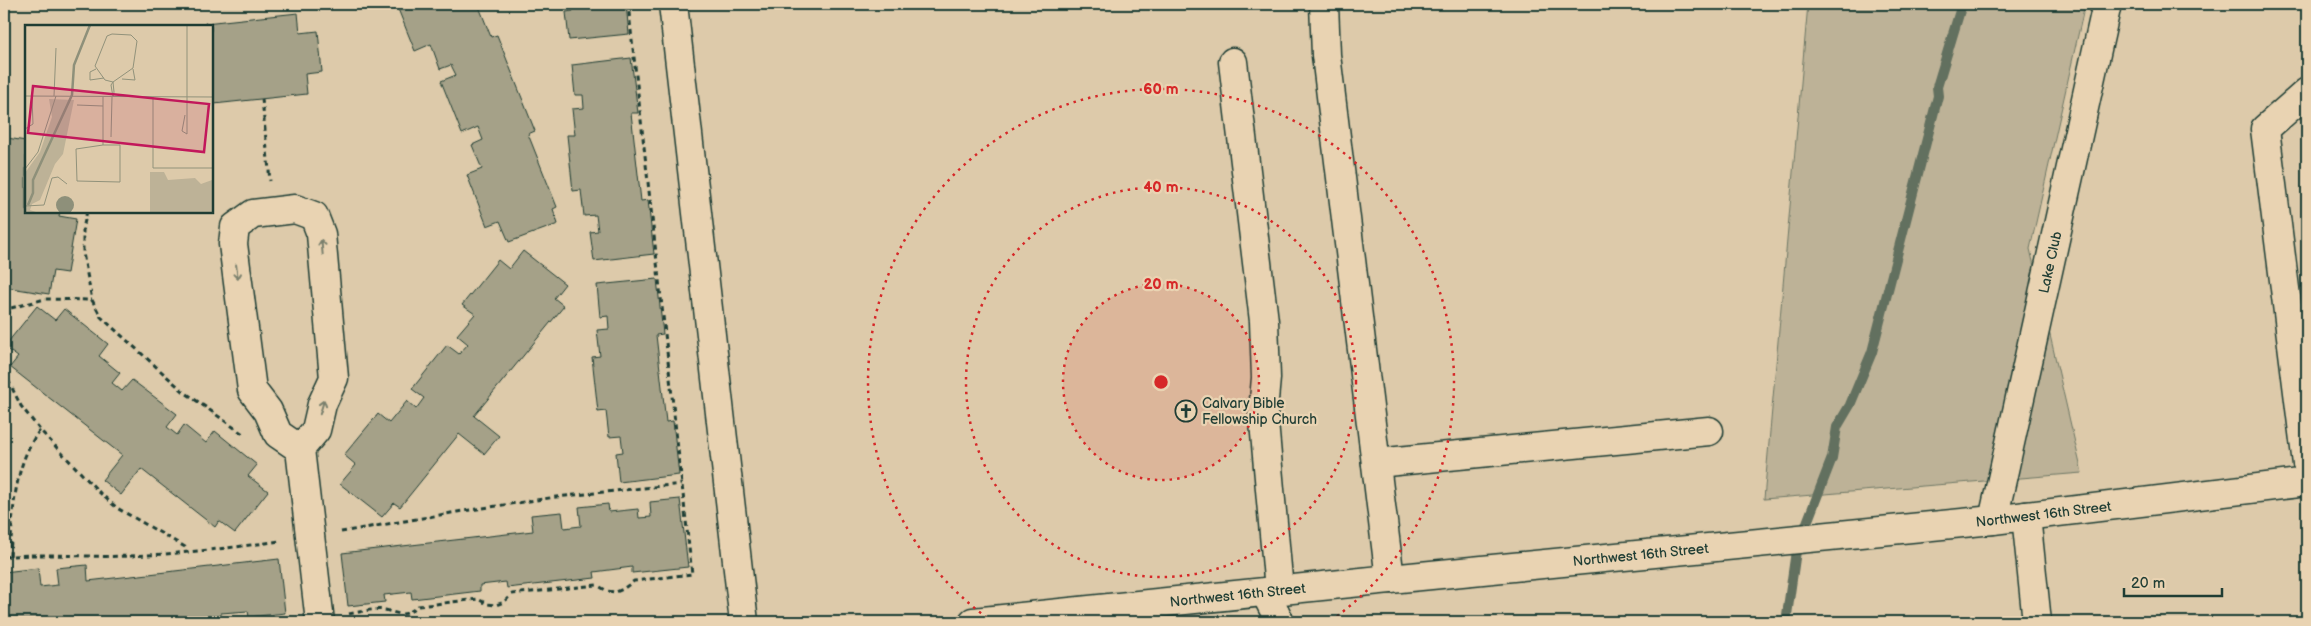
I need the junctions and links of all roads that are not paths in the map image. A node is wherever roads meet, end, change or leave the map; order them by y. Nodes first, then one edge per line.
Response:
1 (673, 4) edge
2 (1324, 4) edge
3 (2107, 4) edge
4 (1233, 62) dead end
5 (2307, 92) edge
6 (1709, 431) dead end
7 (292, 444) junction
8 (1376, 463) junction
9 (2307, 464) edge
10 (2307, 482) edge
11 (2026, 516) junction
12 (1993, 520) junction
13 (1390, 579) junction
14 (1272, 591) junction
15 (320, 619) edge
16 (744, 622) edge
17 (973, 622) edge
18 (1257, 622) edge
19 (1280, 622) edge
20 (2037, 622) edge

1 - 16 street
2 - 8 street
3 - 12 street, Lake Club
4 - 14 street
5 - 9 street
6 - 8 street
7 -> 7 street
7 - 15 street
8 - 13 street
10 - 11 street, Northwest 16th Street
11 - 12 street, Northwest 16th Street
11 - 20 street
12 - 13 street, Northwest 16th Street
13 - 14 street, Northwest 16th Street
14 - 17 street, Northwest 16th Street
14 - 18 street
14 - 19 street

